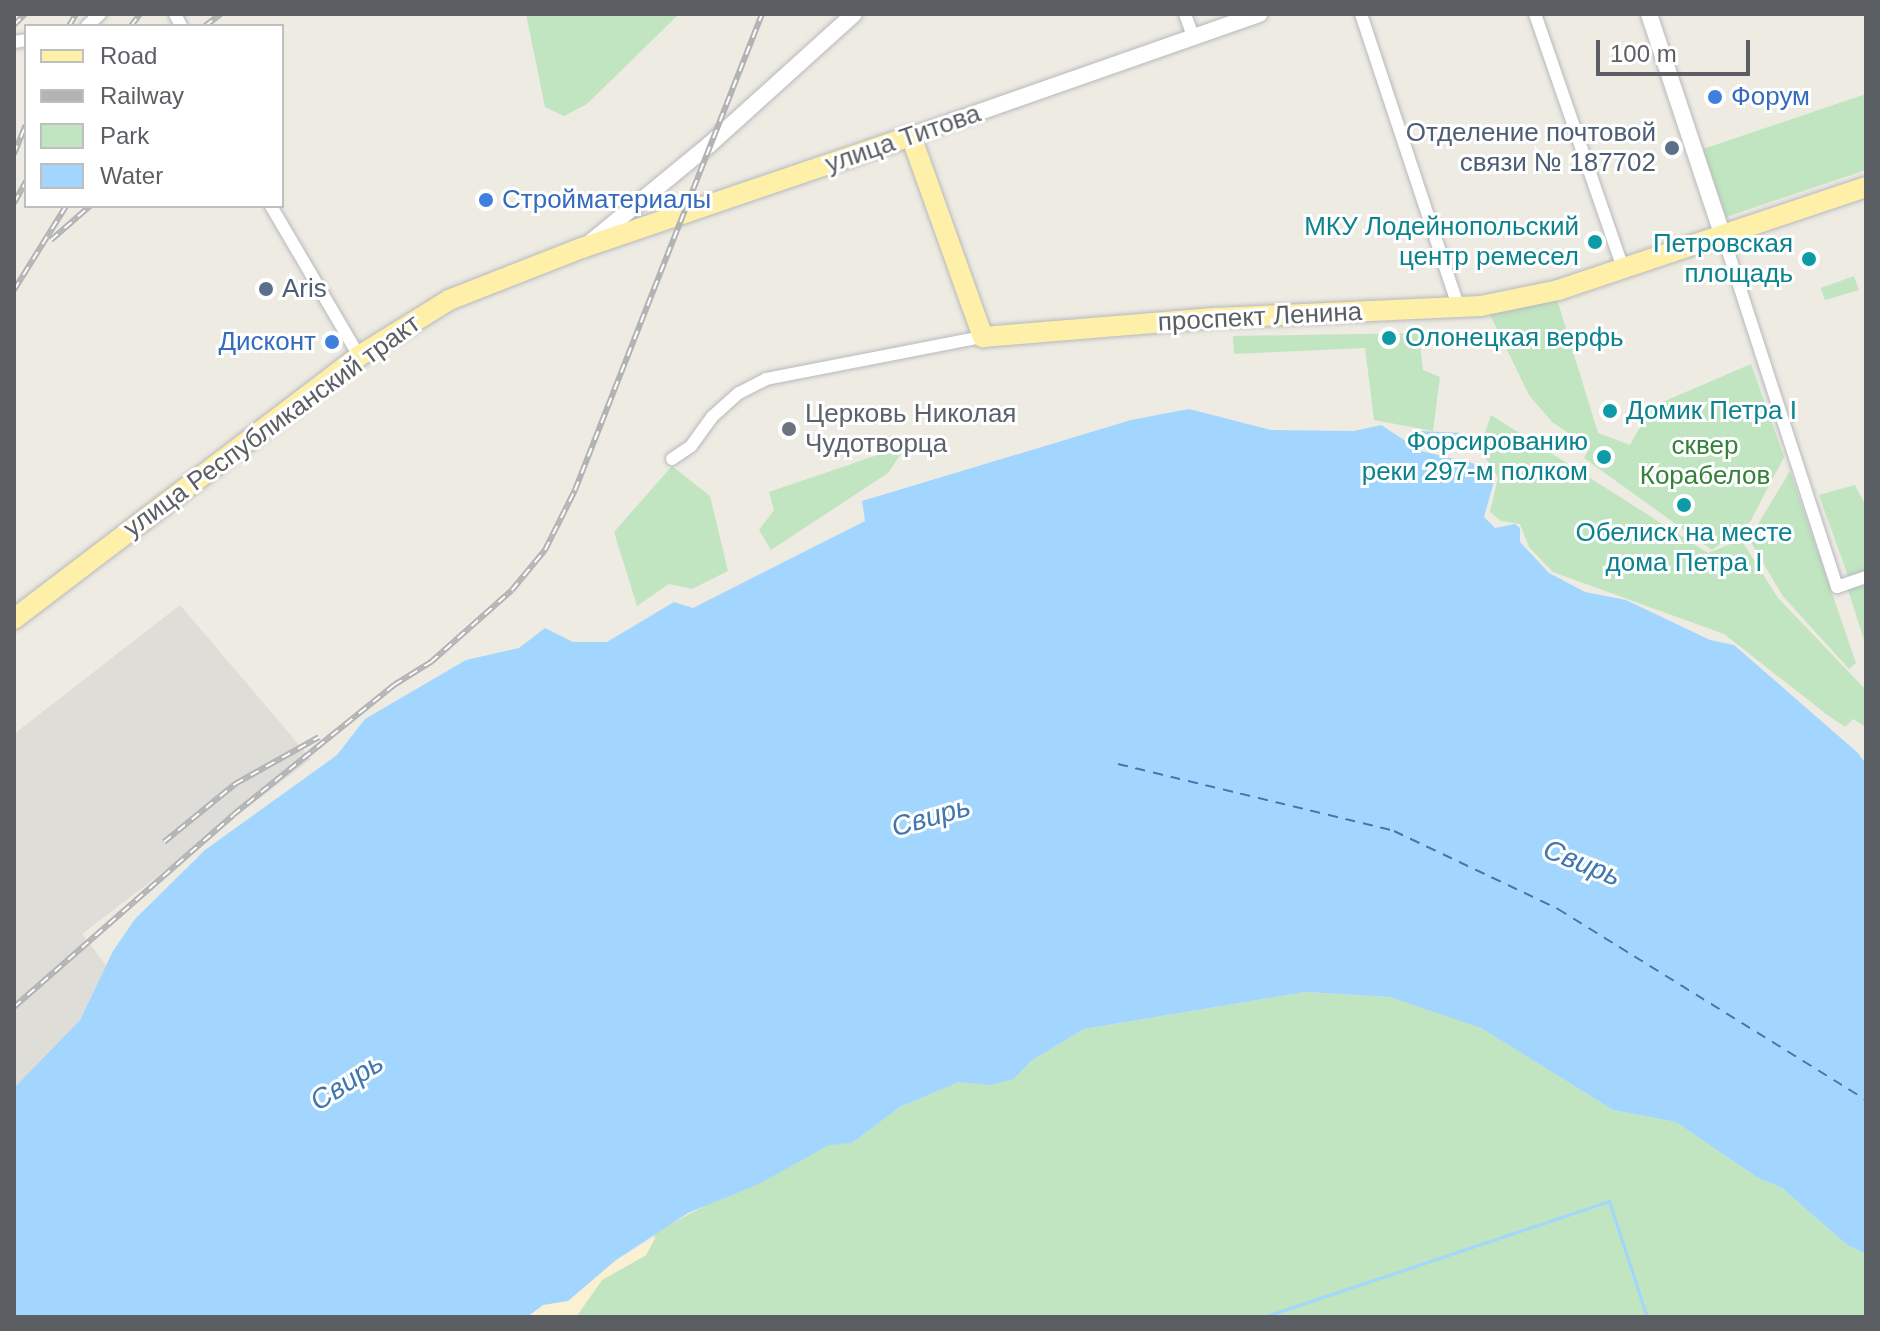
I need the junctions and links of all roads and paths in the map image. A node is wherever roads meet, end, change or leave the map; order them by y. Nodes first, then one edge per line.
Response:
1 (854, 14) edge
2 (1185, 14) edge
3 (1259, 14) edge
4 (1361, 14) edge
5 (1535, 14) edge
6 (1649, 14) edge
7 (1193, 36) junction
8 (911, 136) junction
9 (1866, 187) edge
10 (272, 208) edge
11 (1723, 236) junction
12 (582, 248) junction
13 (547, 262) joint
14 (1623, 268) junction
15 (1459, 309) junction
16 (983, 337) junction
17 (359, 356) junction
18 (672, 459) dead end
19 (1866, 577) edge
20 (14, 619) edge

1 - 12 street
2 - 7 street
3 - 7 street, улица Титова
4 - 15 street
5 - 14 street
6 - 11 street
7 - 8 street, улица Титова
8 - 12 main road, улица Титова
8 - 16 main road
9 - 11 main road, проспект Ленина
10 - 17 street
11 - 14 main road, проспект Ленина
11 - 19 street
12 - 13 main road, улица Титова
13 - 17 main road, улица Республиканский тракт
14 - 15 main road, проспект Ленина
15 - 16 main road, проспект Ленина
16 - 18 street, проспект Ленина
17 - 20 main road, улица Республиканский тракт

